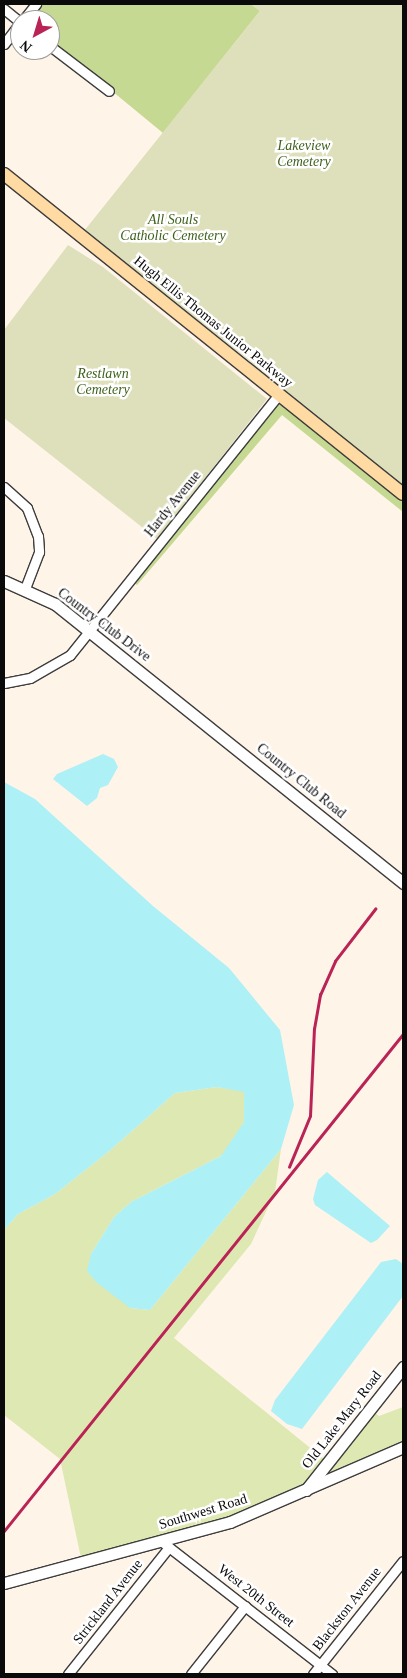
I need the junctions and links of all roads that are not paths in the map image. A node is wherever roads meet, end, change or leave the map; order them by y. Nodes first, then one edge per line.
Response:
1 (60, 54) edge
2 (109, 91) dead end
3 (4, 174) edge
4 (279, 394) junction
5 (4, 487) edge
6 (403, 494) edge
7 (4, 581) edge
8 (25, 588) junction
9 (89, 630) junction
10 (4, 683) edge
11 (180, 702) joint
12 (403, 883) edge
13 (403, 1367) edge
14 (403, 1447) edge
15 (305, 1491) junction
16 (165, 1544) junction
17 (403, 1561) edge
18 (4, 1583) edge
19 (245, 1606) junction
20 (321, 1665) junction
21 (68, 1674) edge
22 (191, 1674) edge
23 (313, 1674) edge
24 (332, 1674) edge

1 - 2 street
3 - 4 main road, Hugh Ellis Thomas Junior Parkway
4 - 6 main road, Hugh Ellis Thomas Junior Parkway
4 - 9 street, Hardy Avenue
5 - 8 street
7 - 8 street, Country Club Drive
8 - 9 street, Country Club Drive
9 - 10 street, Hardy Avenue
9 - 11 street, Country Club Drive
11 - 12 street, Country Club Road
13 - 15 street, Old Lake Mary Road
14 - 15 street, Southwest Road
15 - 16 street, Southwest Road
16 - 18 street, Southwest Road
16 - 19 street, West 20th Street
16 - 21 street, Strickland Avenue
17 - 20 street, Blackston Avenue
19 - 20 street, West 20th Street
19 - 22 street
20 - 23 street, Blackston Avenue
20 - 24 street, West 20th Street

